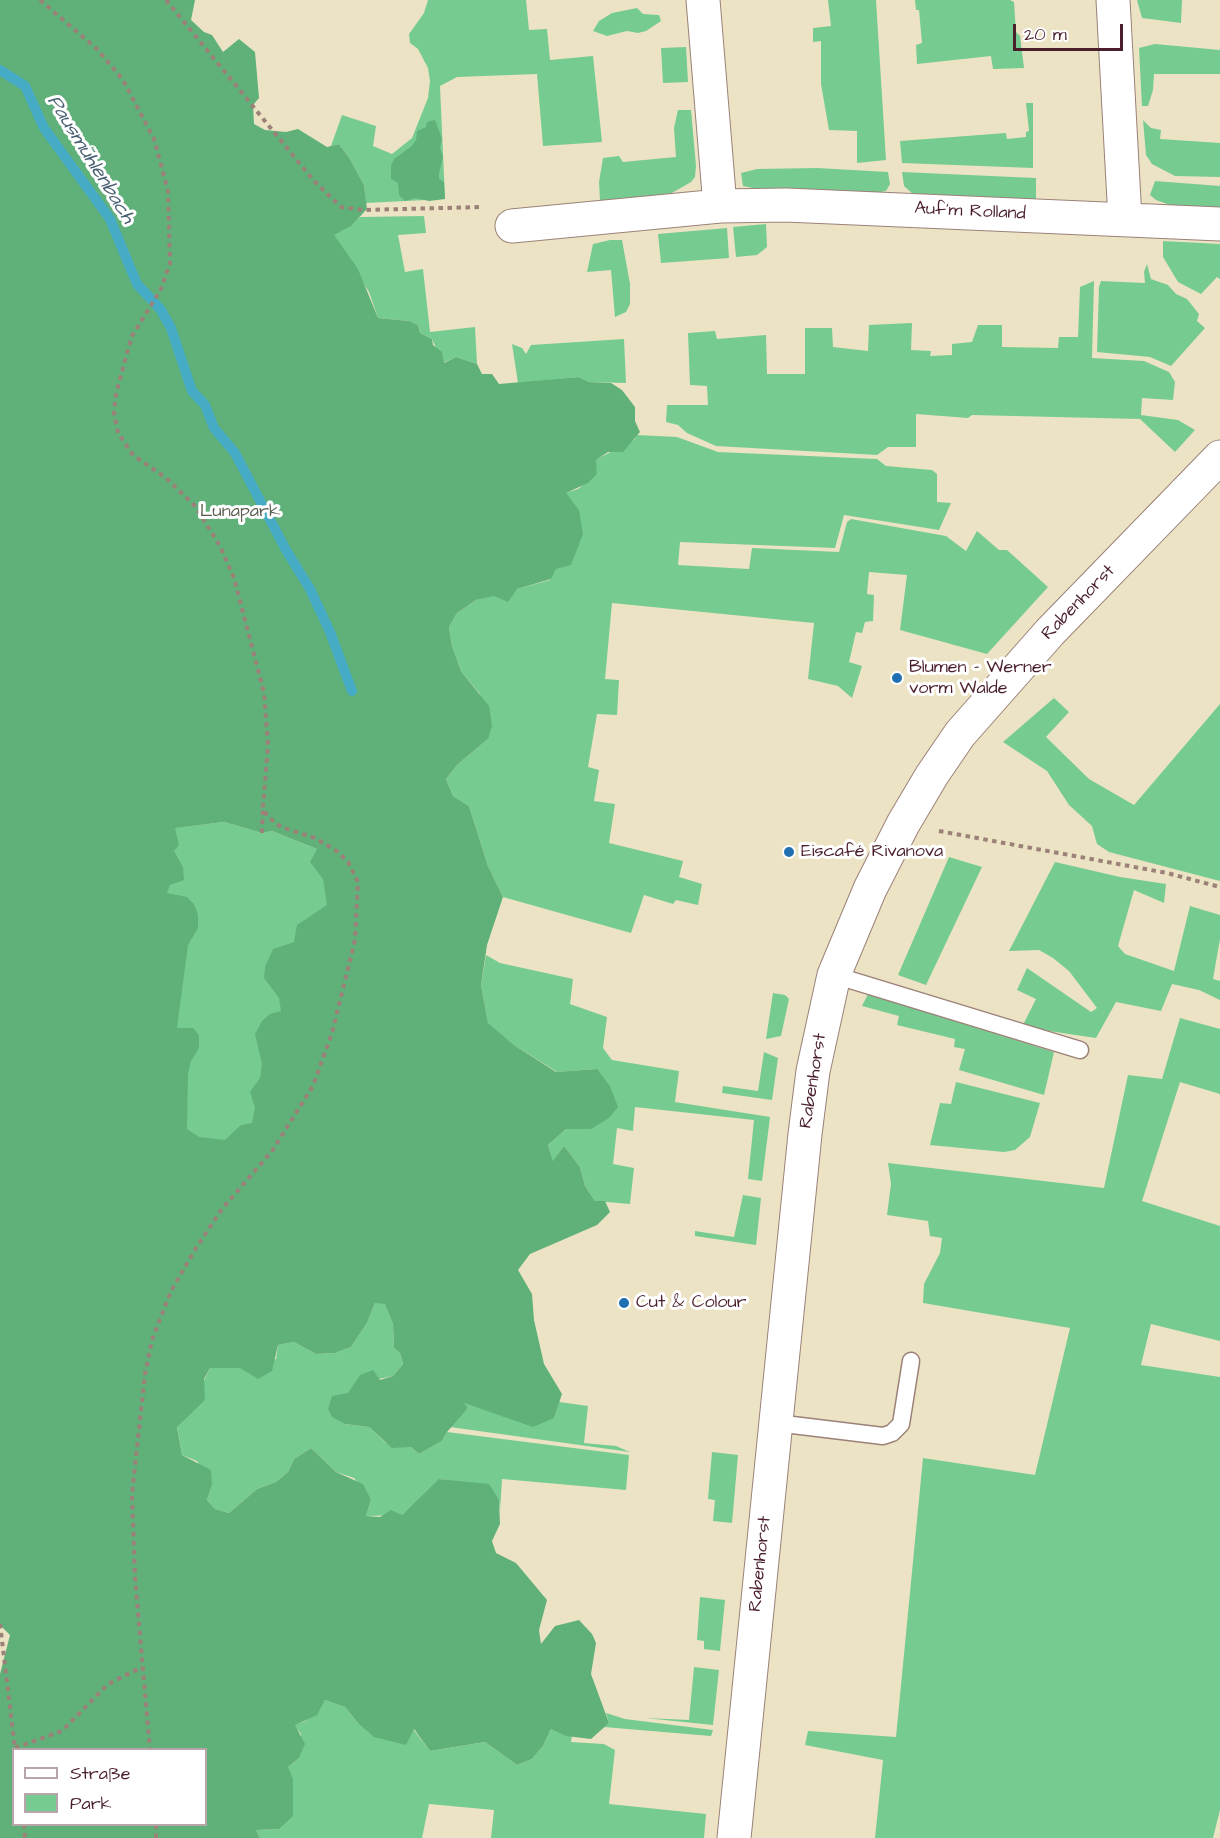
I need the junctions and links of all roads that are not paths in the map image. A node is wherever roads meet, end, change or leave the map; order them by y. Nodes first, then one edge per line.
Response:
1 (703, 0) edge
2 (1113, 0) edge
3 (720, 207) junction
4 (1125, 219) junction
5 (1220, 224) edge
6 (513, 226) road end
7 (1220, 457) edge
8 (834, 975) junction
9 (1080, 1050) dead end
10 (911, 1361) dead end
11 (776, 1423) junction
12 (734, 1838) edge

1 - 3 street
2 - 4 street
3 - 4 street, Auf'm Rolland
3 - 6 street, Auf'm Rolland
4 - 5 street, Auf'm Rolland
7 - 8 street, Rabenhorst
8 - 9 lane
8 - 11 street, Rabenhorst
10 - 11 lane
11 - 12 street, Rabenhorst

